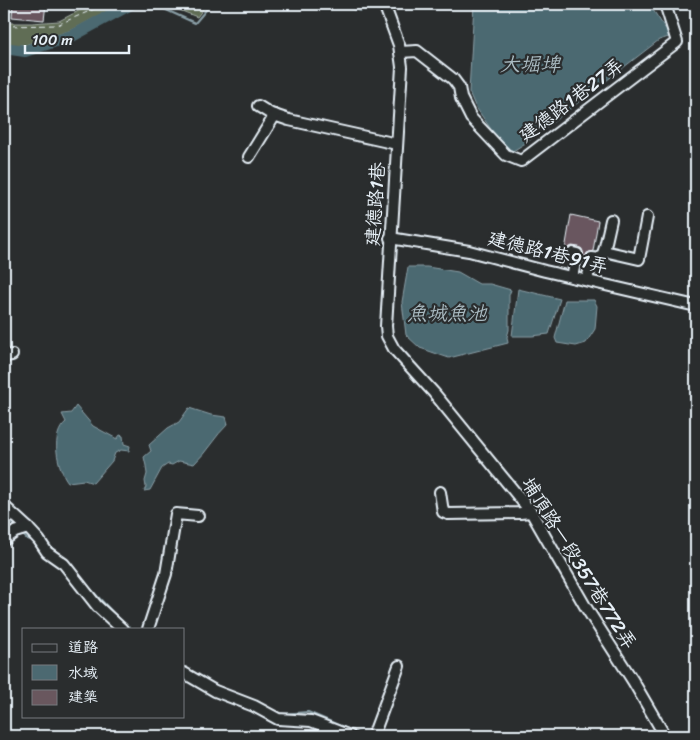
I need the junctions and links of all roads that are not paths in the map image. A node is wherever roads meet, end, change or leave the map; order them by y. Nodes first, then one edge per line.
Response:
1 (384, 4) edge
2 (665, 4) edge
3 (400, 52) junction
4 (258, 106) dead end
5 (275, 115) junction
6 (397, 144) junction
7 (249, 157) dead end
8 (647, 217) dead end
9 (611, 220) dead end
10 (390, 238) junction
11 (604, 251) junction
12 (592, 258) junction
13 (572, 277) junction
14 (586, 280) junction
15 (696, 306) edge
16 (434, 393) joint
17 (440, 492) dead end
18 (4, 506) edge
19 (531, 512) junction
20 (198, 516) dead end
21 (28, 528) junction
22 (4, 540) edge
23 (121, 628) edge
24 (148, 628) edge
25 (399, 666) dead end
26 (185, 674) edge
27 (350, 736) edge
28 (373, 736) edge
29 (665, 736) edge

1 - 3 street, 建德路1巷
2 - 3 street, 建德路1巷27弄
3 - 6 street, 建德路1巷
4 - 5 street
5 - 6 street
5 - 7 street
6 - 10 street, 建德路1巷
8 - 11 street
9 - 11 street
10 - 13 street, 建德路1巷91弄
10 - 16 street, 建德路1巷
11 - 12 street
12 - 13 street
12 - 14 street
13 - 14 street, 建德路1巷91弄
14 - 15 street, 建德路1巷91弄
16 - 19 street, 埔頂路一段357巷772弄
17 - 19 street
18 - 21 street
19 - 29 street, 埔頂路一段357巷772弄
20 - 24 street
21 - 22 street
21 - 23 street
25 - 28 street
26 - 27 street

